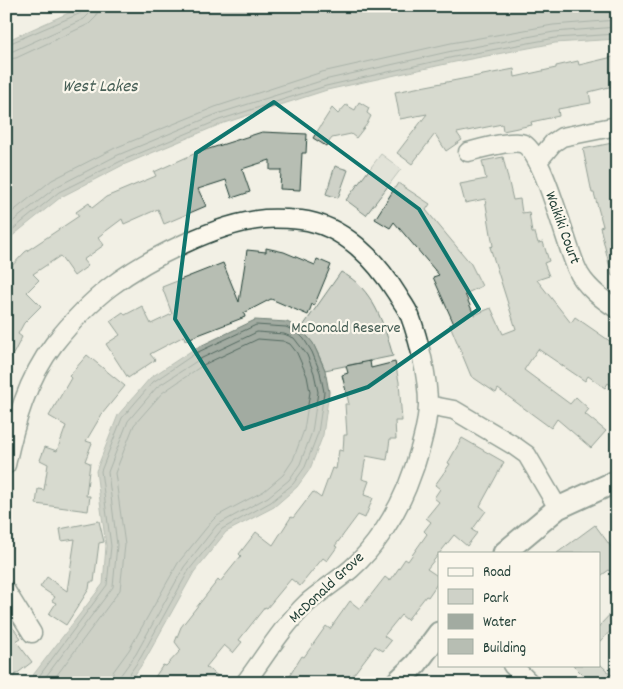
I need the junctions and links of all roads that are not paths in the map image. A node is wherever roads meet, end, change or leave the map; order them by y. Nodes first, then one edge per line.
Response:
1 (617, 126) edge
2 (468, 152) dead end
3 (538, 161) junction
4 (617, 309) edge
5 (428, 405) junction
6 (6, 465) edge
7 (617, 480) edge
8 (558, 508) junction
9 (505, 552) edge
10 (6, 591) edge
11 (32, 633) dead end
12 (438, 635) edge
13 (513, 666) edge
14 (414, 674) edge
15 (245, 683) edge
16 (396, 683) edge
17 (530, 683) edge

1 - 3 street
2 - 3 street, Waikiki Court
3 - 4 street, Waikiki Court
5 - 6 street, McDonald Grove
5 - 8 street
5 - 15 street, McDonald Grove
7 - 8 street
8 - 9 street
10 - 11 street
12 - 14 street
13 - 17 street
14 - 16 street

